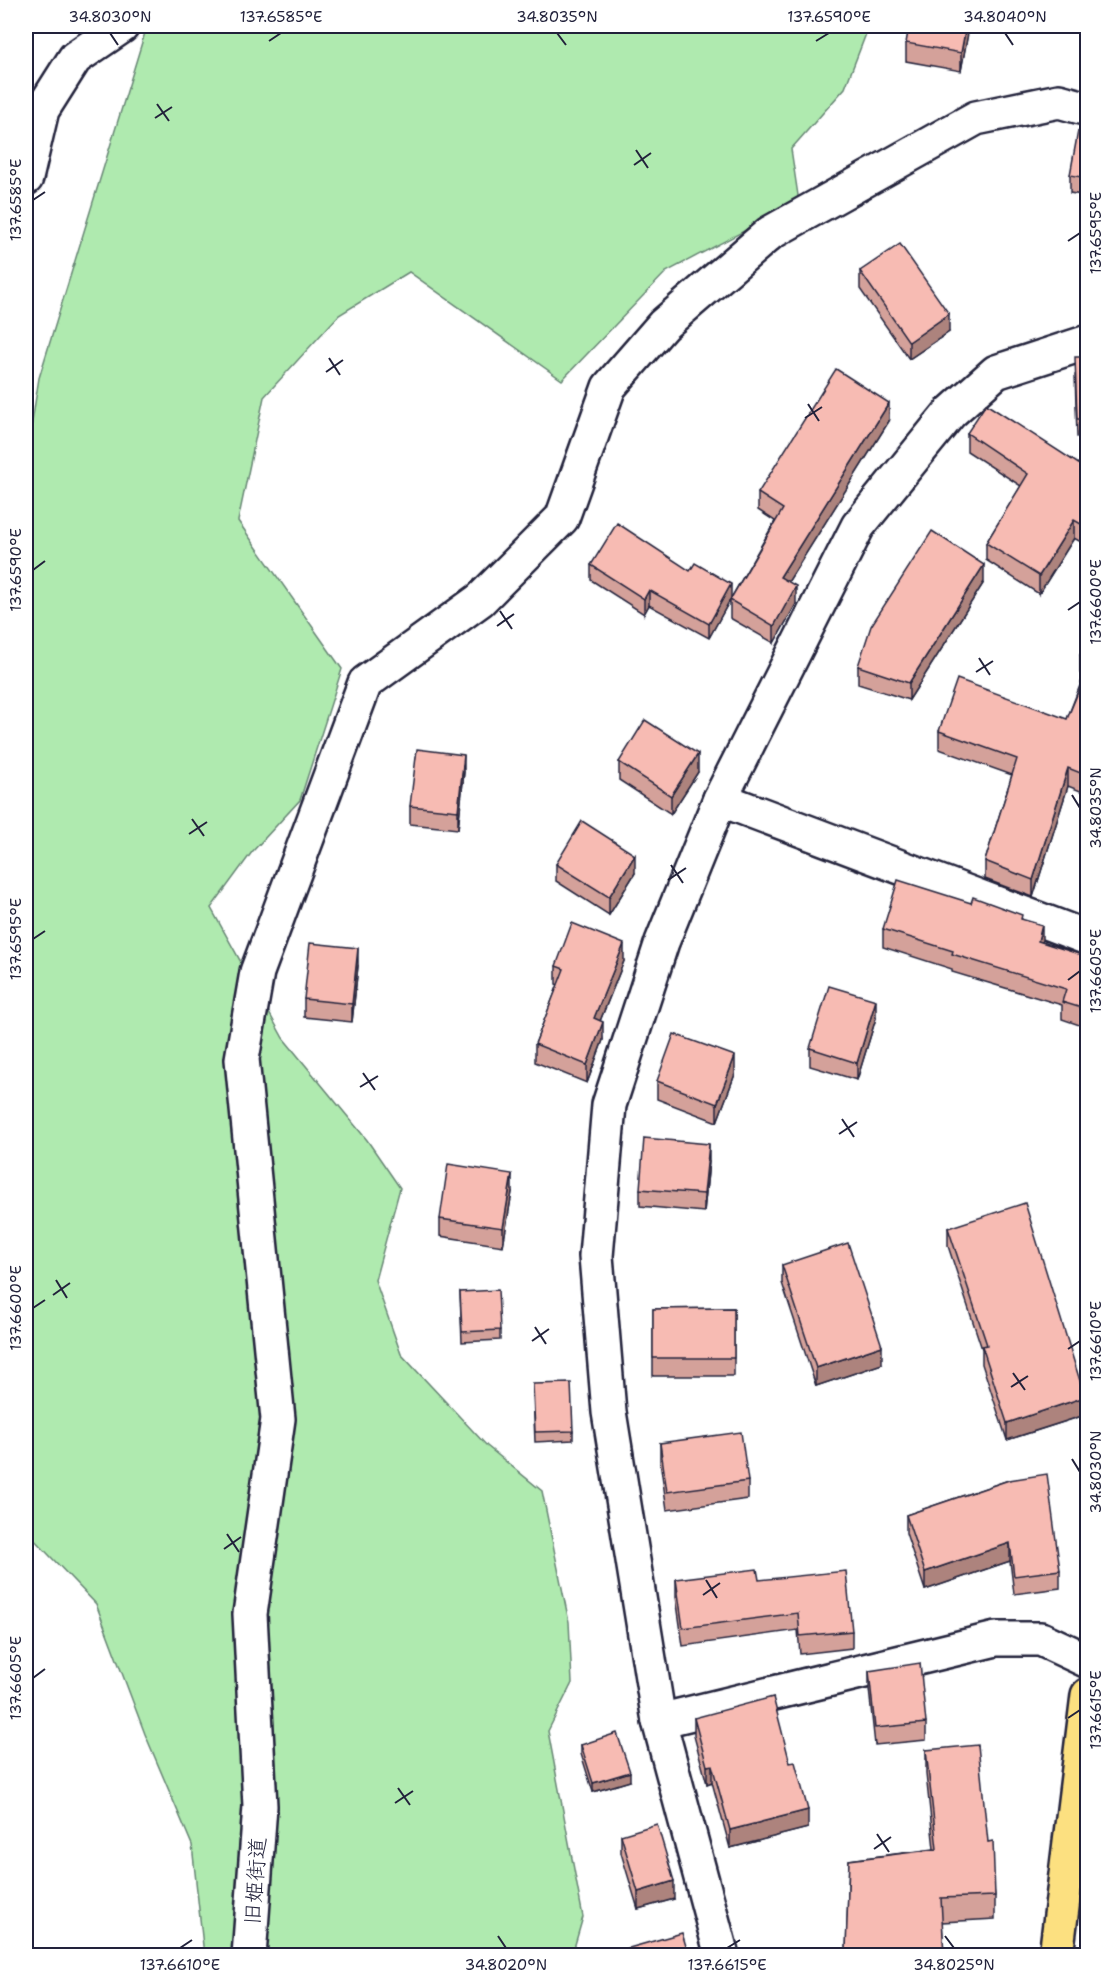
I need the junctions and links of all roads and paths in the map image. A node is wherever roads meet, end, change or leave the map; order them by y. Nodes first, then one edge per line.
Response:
1 (122, 26) edge
2 (1088, 109) edge
3 (26, 178) edge
4 (1088, 342) edge
5 (720, 799) junction
6 (1088, 938) edge
7 (1088, 1661) edge
8 (1088, 1695) edge
9 (659, 1721) junction
10 (249, 1956) edge
11 (722, 1956) edge
12 (1056, 1956) edge

1 - 3 street
2 - 10 street, 旧姫街道
4 - 5 street
5 - 6 street
5 - 9 street
7 - 9 street
8 - 12 main road
9 - 11 street

